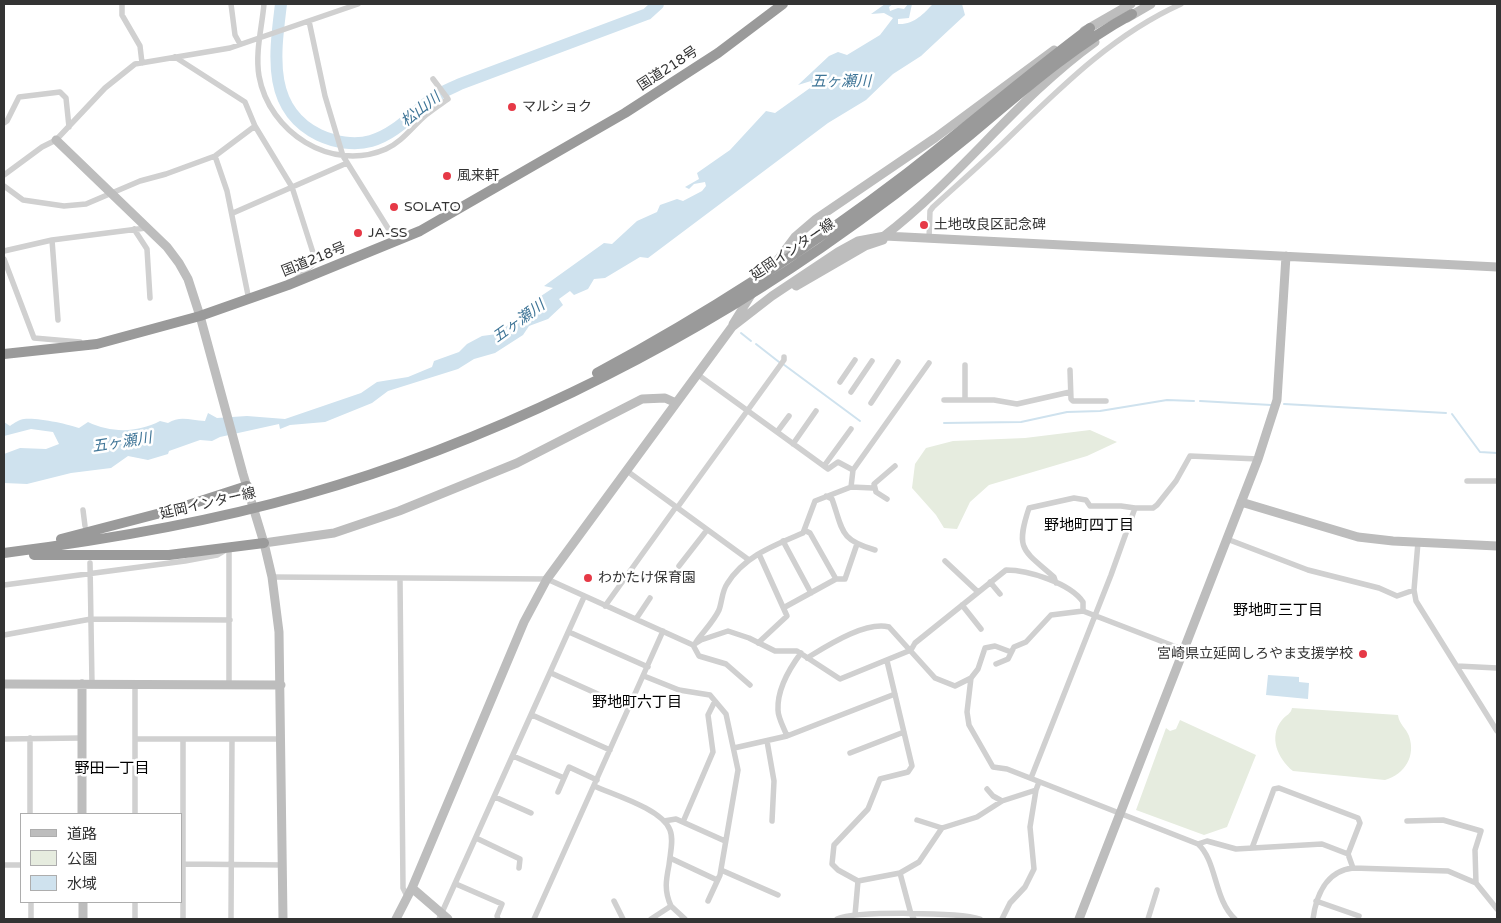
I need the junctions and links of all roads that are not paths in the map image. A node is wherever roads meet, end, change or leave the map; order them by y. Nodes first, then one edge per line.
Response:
1 (122, 4) edge
2 (231, 4) edge
3 (264, 4) edge
4 (358, 4) edge
5 (783, 4) edge
6 (1152, 4) edge
7 (1182, 4) edge
8 (1132, 9) edge
9 (309, 21) junction
10 (1090, 28) junction
11 (261, 37) junction
12 (240, 44) junction
13 (175, 57) junction
14 (142, 63) junction
15 (433, 79) dead end
16 (4, 123) edge
17 (69, 126) junction
18 (255, 126) junction
19 (56, 140) junction
20 (215, 156) junction
21 (343, 156) junction
22 (347, 163) junction
23 (4, 174) edge
24 (4, 186) edge
25 (292, 187) junction
26 (112, 194) junction
27 (232, 213) junction
28 (146, 228) junction
29 (134, 229) junction
30 (881, 238) junction
31 (930, 239) junction
32 (52, 240) junction
33 (396, 241) junction
34 (4, 251) edge
35 (1286, 256) junction
36 (4, 259) edge
37 (1497, 267) edge
38 (288, 285) junction
39 (150, 298) dead end
40 (249, 300) junction
41 (200, 316) junction
42 (58, 320) dead end
43 (732, 327) junction
44 (96, 344) junction
45 (4, 354) edge
46 (784, 357) dead end
47 (855, 360) dead end
48 (872, 361) dead end
49 (898, 362) dead end
50 (929, 363) dead end
51 (965, 365) dead end
52 (1070, 370) dead end
53 (697, 374) junction
54 (840, 382) dead end
55 (851, 392) dead end
56 (1070, 392) junction
57 (944, 400) dead end
58 (964, 400) junction
59 (1106, 401) dead end
60 (676, 403) junction
61 (871, 403) dead end
62 (747, 410) junction
63 (816, 411) dead end
64 (789, 416) dead end
65 (851, 429) dead end
66 (777, 432) junction
67 (793, 444) junction
68 (413, 458) junction
69 (1258, 459) junction
70 (824, 466) junction
71 (895, 466) dead end
72 (853, 470) junction
73 (626, 471) junction
74 (1466, 480) dead end
75 (1497, 481) edge
76 (247, 486) junction
77 (851, 487) junction
78 (873, 488) junction
79 (826, 496) junction
80 (887, 499) dead end
81 (1241, 502) junction
82 (676, 507) junction
83 (1135, 508) junction
84 (83, 510) dead end
85 (85, 526) dead end
86 (707, 530) junction
87 (806, 531) junction
88 (1227, 539) junction
89 (783, 541) junction
90 (1418, 542) junction
91 (264, 543) junction
92 (857, 544) junction
93 (1497, 546) edge
94 (229, 548) junction
95 (876, 550) dead end
96 (4, 552) edge
97 (759, 554) junction
98 (4, 557) edge
99 (749, 560) junction
100 (945, 561) dead end
101 (90, 563) dead end
102 (680, 566) dead end
103 (91, 575) junction
104 (272, 577) junction
105 (400, 579) junction
106 (836, 579) junction
107 (547, 580) junction
108 (990, 582) junction
109 (1056, 583) junction
110 (4, 585) edge
111 (1414, 590) junction
112 (976, 591) junction
113 (811, 593) junction
114 (1000, 594) dead end
115 (584, 597) junction
116 (650, 598) dead end
117 (962, 605) junction
118 (605, 606) junction
119 (785, 607) junction
120 (1083, 611) junction
121 (1095, 614) junction
122 (92, 619) junction
123 (636, 619) junction
124 (230, 620) junction
125 (981, 629) dead end
126 (663, 631) junction
127 (569, 632) junction
128 (4, 635) edge
129 (758, 643) junction
130 (693, 645) junction
131 (911, 650) junction
132 (1184, 650) junction
133 (1011, 652) junction
134 (801, 653) junction
135 (807, 658) junction
136 (887, 661) junction
137 (996, 664) dead end
138 (648, 666) junction
139 (1457, 666) junction
140 (1497, 668) edge
141 (551, 673) junction
142 (644, 676) junction
143 (972, 678) junction
144 (4, 684) edge
145 (82, 684) junction
146 (92, 684) junction
147 (230, 684) junction
148 (135, 685) junction
149 (281, 685) junction
150 (750, 685) dead end
151 (895, 694) junction
152 (715, 701) junction
153 (629, 708) junction
154 (532, 715) junction
155 (1497, 731) edge
156 (904, 732) junction
157 (787, 736) junction
158 (30, 738) junction
159 (81, 738) junction
160 (4, 739) edge
161 (135, 739) junction
162 (232, 739) junction
163 (281, 739) junction
164 (183, 740) junction
165 (766, 741) junction
166 (734, 748) junction
167 (610, 750) junction
168 (850, 753) dead end
169 (513, 756) junction
170 (564, 778) junction
171 (1031, 778) junction
172 (1039, 782) junction
173 (596, 783) junction
174 (987, 789) dead end
175 (1036, 790) junction
176 (558, 792) dead end
177 (495, 797) junction
178 (1002, 801) junction
179 (30, 813) edge
180 (82, 813) edge
181 (135, 813) edge
182 (531, 813) dead end
183 (1120, 813) junction
184 (917, 820) dead end
185 (664, 821) junction
186 (1407, 821) dead end
187 (683, 822) junction
188 (772, 822) dead end
189 (942, 828) junction
190 (476, 838) junction
191 (725, 842) junction
192 (1198, 844) junction
193 (1252, 848) junction
194 (1348, 854) junction
195 (670, 858) junction
196 (182, 864) edge
197 (231, 864) junction
198 (4, 865) edge
199 (20, 865) edge
200 (283, 865) junction
201 (519, 868) dead end
202 (1353, 868) junction
203 (721, 870) junction
204 (900, 873) junction
205 (717, 880) junction
206 (858, 881) junction
207 (1476, 883) junction
208 (456, 884) junction
209 (412, 888) junction
210 (1157, 890) dead end
211 (778, 895) dead end
212 (407, 896) junction
213 (614, 901) dead end
214 (708, 901) dead end
215 (1316, 901) junction
216 (31, 903) edge
217 (83, 903) edge
218 (135, 903) edge
219 (671, 906) junction
220 (1497, 909) edge
221 (855, 915) junction
222 (1359, 916) dead end
223 (912, 917) edge
224 (443, 918) edge
225 (31, 919) edge
226 (83, 919) edge
227 (135, 919) edge
228 (183, 919) edge
229 (231, 919) edge
230 (283, 919) edge
231 (396, 919) edge
232 (498, 919) edge
233 (534, 919) edge
234 (623, 919) edge
235 (651, 919) edge
236 (685, 919) edge
237 (837, 919) edge
238 (977, 919) edge
239 (1002, 919) edge
240 (1079, 919) edge
241 (1148, 919) edge
242 (1235, 919) edge
243 (1312, 919) edge

1 - 14 street
2 - 12 street
3 - 11 street
4 - 9 street
5 - 33 highway, 国道218号
6 - 8 street, 延岡インター線
7 - 31 street
8 - 10 street, 延岡インター線
8 - 30 street
8 - 68 highway, 延岡インター線
9 - 11 street
9 - 21 street
10 - 43 street
10 - 68 highway, 延岡インター線
11 - 12 street
11 - 21 street
12 - 13 street
13 - 14 street
13 - 18 street
14 - 17 street
15 - 21 street
16 - 17 street
17 - 19 street
18 - 20 street
18 - 25 street
19 - 23 street
19 - 26 street
20 - 26 street
20 - 27 street
21 - 22 street
22 - 25 street
22 - 33 street
24 - 26 street
25 - 27 street
25 - 38 street
26 - 28 street
27 - 40 street
28 - 29 street
28 - 41 street
29 - 32 street
29 - 39 street
30 - 31 street
30 - 43 street
31 - 35 street
32 - 34 street
32 - 42 street
33 - 38 highway, 国道218号
35 - 37 street
35 - 69 street
36 - 44 street
38 - 40 highway, 国道218号
40 - 41 highway, 国道218号
41 - 44 highway, 国道218号
41 - 76 street
43 - 53 street
44 - 45 highway, 国道218号
46 - 62 street
47 - 54 street
48 - 55 street
49 - 61 street
50 - 72 street
51 - 58 street
52 - 56 street
53 - 60 street
53 - 62 street
56 - 58 street
56 - 59 street
57 - 58 street
60 - 73 street
60 - 91 street
62 - 66 street
62 - 82 street
63 - 67 street
64 - 66 street
65 - 70 street
66 - 67 street
67 - 70 street
68 - 96 highway, 延岡インター線
69 - 81 street
69 - 83 street
70 - 72 street
71 - 78 street
72 - 77 street
73 - 82 street
73 - 107 street
74 - 75 street
76 - 91 street
76 - 96 highway
77 - 78 street
77 - 79 street
78 - 80 street
79 - 87 street
79 - 92 street
81 - 88 street
81 - 90 street
82 - 86 street
82 - 118 street
83 - 109 street
83 - 121 street
84 - 85 street
86 - 99 street
86 - 102 street
87 - 89 street
87 - 106 street
88 - 111 street
88 - 132 street
89 - 97 street
89 - 113 street
90 - 93 street
90 - 111 street
91 - 94 highway
91 - 104 street
92 - 95 street
92 - 106 street
94 - 98 highway
94 - 103 street
94 - 124 street
97 - 99 street
97 - 119 street
99 - 130 street
100 - 112 street
101 - 103 street
103 - 110 street
103 - 122 street
104 - 105 street
104 - 149 street
105 - 107 street
105 - 212 street
106 - 113 street
107 - 115 street
107 - 209 street
108 - 109 street
108 - 112 street
108 - 114 street
109 - 120 street
111 - 139 street
112 - 117 street
113 - 119 street
115 - 118 street
115 - 127 street
116 - 123 street
117 - 125 street
117 - 131 street
118 - 123 street
119 - 129 street
120 - 121 street
120 - 133 street
121 - 132 street
121 - 171 street
122 - 124 street
122 - 128 street
122 - 146 street
123 - 126 street
124 - 147 street
126 - 130 street
126 - 138 street
127 - 138 street
127 - 141 street
129 - 130 street
129 - 134 street
130 - 150 street
131 - 135 street
131 - 136 street
131 - 143 street
132 - 183 street
133 - 137 street
133 - 143 street
134 - 135 street
134 - 157 street
135 - 136 street
136 - 151 street
138 - 142 street
139 - 140 street
139 - 155 street
141 - 153 street
141 - 154 street
142 - 152 street
142 - 153 street
143 - 171 street
144 - 145 street
145 - 146 street
145 - 159 street
146 - 148 street
147 - 148 street
147 - 149 street
148 - 161 street
149 - 163 street
151 - 156 street
151 - 157 street
152 - 166 street
152 - 187 street
153 - 167 street
154 - 167 street
154 - 169 street
156 - 168 street
156 - 206 street
157 - 165 street
158 - 159 street
158 - 160 street
158 - 179 street
159 - 180 street
161 - 164 street
161 - 181 street
162 - 163 street
162 - 164 street
162 - 197 street
163 - 200 street
164 - 196 street
165 - 166 street
165 - 188 street
166 - 191 street
167 - 173 street
169 - 170 street
169 - 177 street
170 - 173 street
170 - 176 street
171 - 172 street
172 - 175 street
172 - 183 street
173 - 185 street
173 - 233 street
174 - 178 street
175 - 178 street
175 - 239 street
177 - 182 street
177 - 190 street
178 - 189 street
183 - 192 street
183 - 240 street
184 - 189 street
185 - 187 street
185 - 195 street
186 - 207 street
187 - 191 street
189 - 204 street
190 - 201 street
190 - 208 street
191 - 203 street
192 - 193 street
192 - 242 street
193 - 194 street
193 - 194 street
194 - 202 street
195 - 205 street
195 - 219 street
196 - 197 street
196 - 228 street
197 - 200 street
197 - 229 street
198 - 199 street
200 - 230 street
202 - 207 street
202 - 215 street
203 - 205 street
203 - 211 street
204 - 206 street
204 - 223 street
205 - 214 street
206 - 221 street
207 - 220 street
208 - 224 street
208 - 232 street
209 - 212 street
209 - 224 street
210 - 241 street
212 - 231 street
213 - 234 street
215 - 222 street
215 - 243 street
216 - 225 street
217 - 226 street
218 - 227 street
219 - 235 street
219 - 236 street
221 - 223 street
221 - 237 street
223 - 238 street

